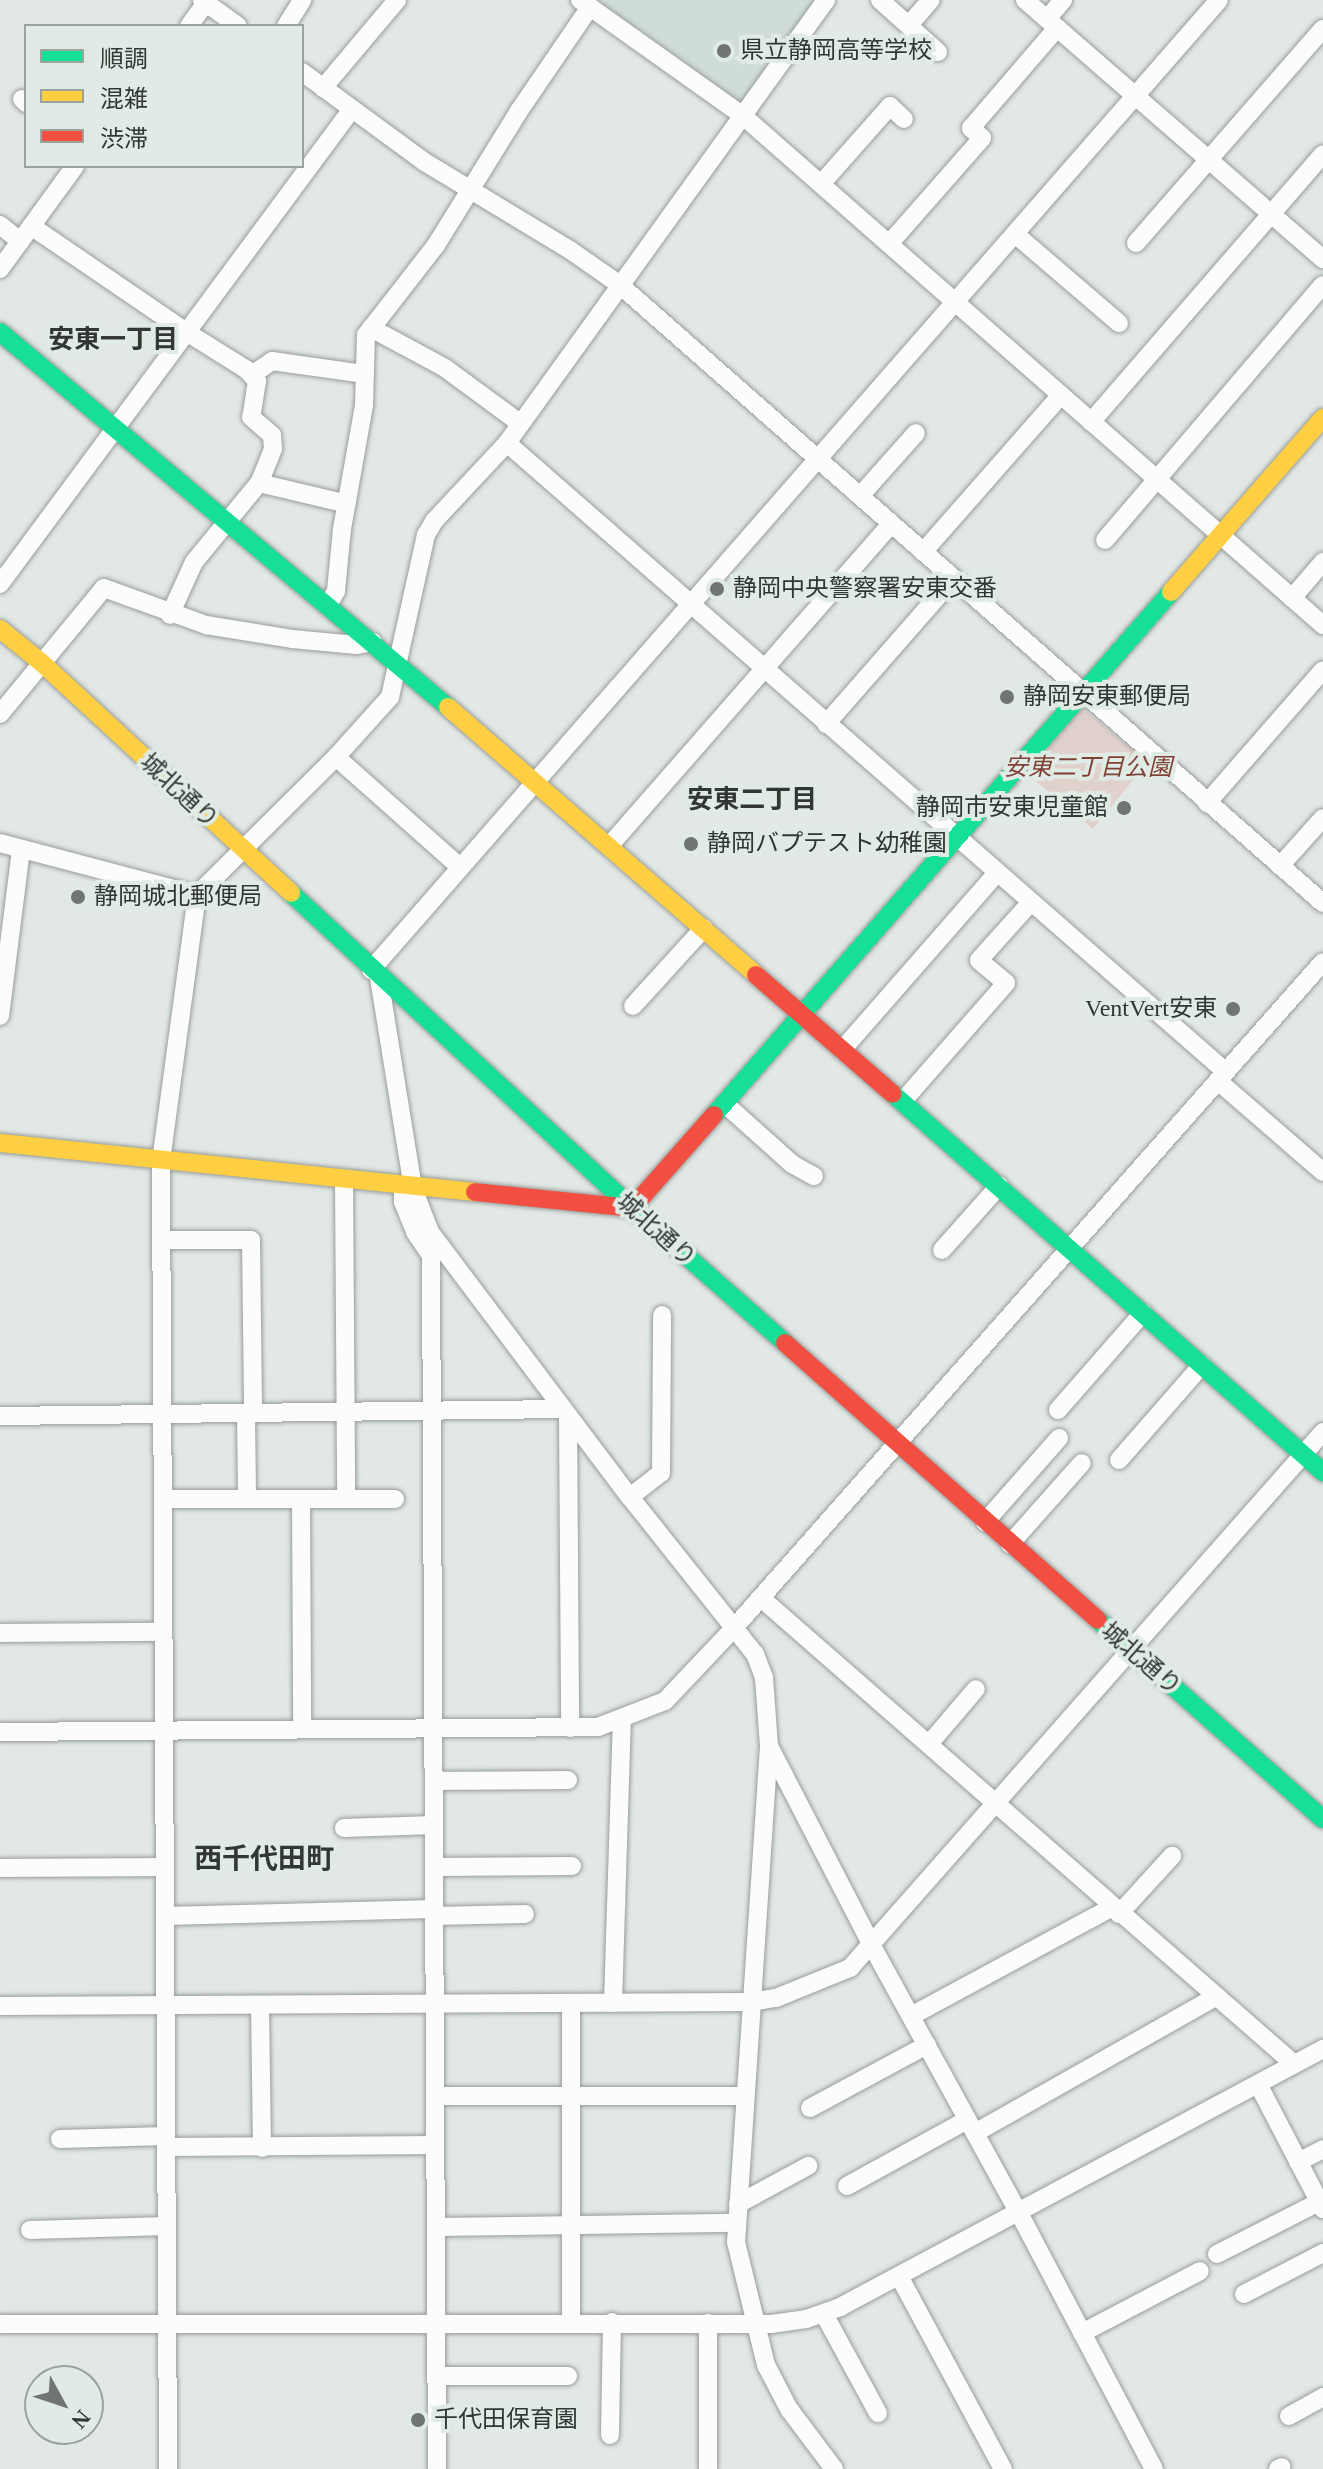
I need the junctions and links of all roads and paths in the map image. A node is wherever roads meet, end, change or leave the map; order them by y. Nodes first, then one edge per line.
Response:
1 (302, 0) edge
2 (397, 0) edge
3 (826, 0) edge
4 (880, 0) edge
5 (931, 0) edge
6 (1025, 0) edge
7 (1063, 0) edge
8 (1219, 0) edge
9 (204, 1) edge
10 (585, 3) edge
11 (190, 24) edge
12 (235, 24) edge
13 (287, 24) edge
14 (1052, 24) junction
15 (909, 25) junction
16 (1323, 29) edge
17 (938, 52) dead end
18 (304, 74) edge
19 (323, 88) junction
20 (1135, 97) junction
21 (352, 109) junction
22 (742, 115) junction
23 (904, 119) dead end
24 (1323, 154) edge
25 (1208, 160) junction
26 (74, 168) edge
27 (821, 184) junction
28 (470, 191) junction
29 (1271, 214) junction
30 (0, 225) edge
31 (26, 233) junction
32 (1015, 234) junction
33 (1136, 243) dead end
34 (889, 244) junction
35 (1323, 259) edge
36 (0, 269) edge
37 (620, 285) junction
38 (1323, 285) edge
39 (955, 303) junction
40 (1119, 323) dead end
41 (371, 328) junction
42 (0, 332) edge
43 (188, 333) junction
44 (253, 374) junction
45 (365, 374) junction
46 (1061, 395) junction
47 (1323, 418) edge
48 (1091, 422) junction
49 (521, 424) junction
50 (115, 429) junction
51 (916, 433) dead end
52 (507, 443) junction
53 (817, 457) junction
54 (1156, 479) junction
55 (259, 483) junction
56 (860, 496) junction
57 (347, 504) junction
58 (228, 522) junction
59 (891, 524) junction
60 (1220, 535) junction
61 (1105, 540) dead end
62 (923, 552) junction
63 (1323, 562) edge
64 (953, 579) junction
65 (0, 584) edge
66 (1292, 598) junction
67 (690, 604) junction
68 (328, 605) junction
69 (170, 615) junction
70 (1323, 625) edge
71 (0, 629) edge
72 (373, 642) junction
73 (42, 663) junction
74 (398, 663) junction
75 (1323, 670) edge
76 (766, 671) junction
77 (1082, 694) junction
78 (0, 714) edge
79 (826, 724) junction
80 (336, 757) junction
81 (535, 780) junction
82 (1207, 803) junction
83 (1323, 818) edge
84 (957, 838) junction
85 (0, 843) edge
86 (610, 845) junction
87 (21, 849) junction
88 (242, 851) junction
89 (1280, 866) junction
90 (460, 867) junction
91 (997, 873) junction
92 (197, 895) junction
93 (1031, 902) junction
94 (1323, 903) edge
95 (704, 928) junction
96 (1323, 962) edge
97 (375, 974) junction
98 (633, 1006) dead end
99 (803, 1014) junction
100 (0, 1016) edge
101 (842, 1050) junction
102 (1222, 1077) junction
103 (902, 1102) junction
104 (725, 1104) junction
105 (0, 1143) edge
106 (161, 1161) junction
107 (1323, 1172) edge
108 (814, 1176) dead end
109 (344, 1180) junction
110 (999, 1186) junction
111 (408, 1187) junction
112 (632, 1208) junction
113 (161, 1240) junction
114 (1069, 1248) junction
115 (942, 1250) dead end
116 (1143, 1313) junction
117 (662, 1315) dead end
118 (1202, 1365) junction
119 (1058, 1410) dead end
120 (345, 1412) junction
121 (431, 1412) junction
122 (162, 1413) junction
123 (250, 1413) junction
124 (566, 1413) junction
125 (0, 1416) edge
126 (1323, 1432) edge
127 (1059, 1438) dead end
128 (897, 1445) junction
129 (1303, 1455) junction
130 (1119, 1460) dead end
131 (1082, 1463) dead end
132 (1323, 1472) edge
133 (630, 1497) junction
134 (163, 1499) junction
135 (247, 1499) junction
136 (301, 1499) junction
137 (346, 1499) junction
138 (395, 1499) dead end
139 (985, 1522) junction
140 (1010, 1544) junction
141 (761, 1598) junction
142 (733, 1629) junction
143 (163, 1632) junction
144 (0, 1633) edge
145 (1130, 1649) junction
146 (976, 1689) dead end
147 (622, 1720) junction
148 (302, 1728) junction
149 (433, 1728) junction
150 (570, 1728) junction
151 (163, 1730) junction
152 (0, 1732) edge
153 (929, 1744) junction
154 (769, 1746) junction
155 (568, 1780) dead end
156 (434, 1781) junction
157 (996, 1804) junction
158 (1323, 1819) edge
159 (434, 1825) junction
160 (344, 1828) dead end
161 (1172, 1856) dead end
162 (572, 1866) dead end
163 (165, 1867) junction
164 (434, 1867) junction
165 (0, 1868) edge
166 (1115, 1911) junction
167 (434, 1913) junction
168 (525, 1914) dead end
169 (165, 1916) junction
170 (872, 1946) junction
171 (1215, 1997) junction
172 (750, 2002) junction
173 (571, 2003) junction
174 (613, 2003) junction
175 (434, 2004) junction
176 (164, 2005) junction
177 (260, 2005) junction
178 (0, 2006) edge
179 (911, 2016) junction
180 (927, 2045) junction
181 (1323, 2049) edge
182 (1294, 2064) junction
183 (1258, 2084) junction
184 (435, 2096) junction
185 (571, 2096) junction
186 (744, 2096) junction
187 (810, 2108) dead end
188 (971, 2127) junction
189 (60, 2139) dead end
190 (166, 2142) junction
191 (435, 2145) junction
192 (262, 2148) junction
193 (1323, 2149) edge
194 (1298, 2162) junction
195 (808, 2166) dead end
196 (847, 2186) dead end
197 (1321, 2205) edge
198 (1019, 2213) junction
199 (737, 2214) junction
200 (570, 2225) junction
201 (167, 2226) junction
202 (437, 2227) junction
203 (30, 2230) dead end
204 (1323, 2253) edge
205 (1217, 2254) dead end
206 (1200, 2271) dead end
207 (899, 2276) junction
208 (1244, 2294) dead end
209 (824, 2314) junction
210 (436, 2322) junction
211 (571, 2322) junction
212 (612, 2322) junction
213 (167, 2323) junction
214 (708, 2323) junction
215 (755, 2323) junction
216 (0, 2324) edge
217 (1082, 2333) junction
218 (436, 2376) junction
219 (568, 2376) dead end
220 (1323, 2397) edge
221 (878, 2413) dead end
222 (1289, 2416) dead end
223 (610, 2435) dead end
224 (168, 2469) edge
225 (437, 2469) edge
226 (708, 2469) edge
227 (834, 2469) edge
228 (1003, 2469) edge
229 (1154, 2469) edge

1 - 13 street
2 - 19 street
3 - 22 street
4 - 15 street
5 - 15 street
6 - 14 street
7 - 14 street
8 - 20 street
9 - 11 street
9 - 12 street
10 - 22 street
10 - 28 street
14 - 20 street
14 - 34 street
15 - 17 street
16 - 25 street
18 - 19 street
19 - 21 street
20 - 25 street
20 - 32 street
21 - 28 street
21 - 43 street
22 - 27 street
22 - 37 street
23 - 27 street
24 - 29 street
25 - 29 street
25 - 33 street
26 - 31 street
27 - 34 street
28 - 37 street
28 - 41 street
29 - 35 street
29 - 48 street
30 - 31 street
31 - 36 street
31 - 43 street
32 - 39 street
32 - 40 street
34 - 39 street
37 - 49 street
37 - 53 street
38 - 54 street
39 - 46 street
39 - 53 street
41 - 45 street
41 - 49 street
42 - 50 street
43 - 44 street
43 - 50 street
44 - 45 street
44 - 55 street
45 - 57 street
46 - 48 street
46 - 62 street
47 - 60 street
48 - 54 street
49 - 52 street
50 - 58 street
50 - 65 street
51 - 56 street
52 - 67 street
52 - 74 street
53 - 56 street
53 - 67 street
54 - 60 street
54 - 61 street
55 - 57 street
55 - 58 street
56 - 59 street
57 - 68 street
58 - 68 street
58 - 69 street
59 - 62 street
59 - 76 street
60 - 66 street
60 - 77 street
62 - 64 street
63 - 66 street
64 - 77 street
64 - 79 street
66 - 70 street
67 - 76 street
67 - 81 street
68 - 72 street
69 - 72 street
69 - 73 street
71 - 73 street, 城北通り
72 - 74 street
73 - 78 street
73 - 88 street, 城北通り
74 - 80 street
74 - 81 street
75 - 82 street
76 - 79 street
76 - 86 street
77 - 82 street
77 - 84 street
79 - 84 street
80 - 88 street
80 - 90 street
81 - 86 street
81 - 90 street
82 - 89 street
83 - 89 street
84 - 91 street
84 - 99 street
85 - 87 street
86 - 95 street
87 - 92 street
87 - 100 street
88 - 92 street
88 - 97 street, 城北通り
89 - 94 street
90 - 97 street
91 - 93 street
91 - 101 street
92 - 106 street
93 - 102 street
93 - 103 street
95 - 98 street
95 - 99 street
96 - 102 street
97 - 111 street
97 - 112 street, 城北通り
99 - 101 street
99 - 104 street
101 - 103 street
102 - 107 street
102 - 114 street
103 - 110 street
104 - 108 street
104 - 112 street
105 - 106 street
106 - 109 street
106 - 113 street
109 - 111 street
109 - 120 street
110 - 114 street
110 - 115 street
111 - 112 street
111 - 121 street
111 - 124 street
112 - 128 street, 城北通り
113 - 122 street
113 - 123 street
114 - 116 street
114 - 128 street
116 - 118 street
116 - 119 street
117 - 133 street
118 - 129 street
118 - 130 street
120 - 121 street
120 - 123 street
120 - 137 street
121 - 124 street
121 - 149 street
122 - 123 street
122 - 125 street
122 - 134 street
123 - 135 street
124 - 133 street
124 - 150 street
126 - 129 street
127 - 139 street
128 - 139 street, 城北通り
128 - 141 street
129 - 132 street
129 - 145 street
131 - 140 street
133 - 142 street
134 - 135 street
134 - 143 street
135 - 136 street
136 - 137 street
136 - 148 street
137 - 138 street
139 - 140 street, 城北通り
140 - 145 street, 城北通り
141 - 142 street
141 - 153 street
142 - 147 street
142 - 154 street
143 - 144 street
143 - 151 street
145 - 157 street
145 - 158 street, 城北通り
146 - 153 street
147 - 150 street
147 - 174 street
148 - 149 street
148 - 151 street
149 - 150 street
149 - 156 street
151 - 152 street
151 - 163 street
153 - 157 street
154 - 170 street
154 - 172 street
155 - 156 street
156 - 159 street
157 - 166 street
157 - 170 street
159 - 160 street
159 - 164 street
161 - 166 street
162 - 164 street
163 - 165 street
163 - 169 street
164 - 167 street
166 - 171 street
166 - 179 street
167 - 168 street
167 - 169 street
167 - 175 street
169 - 176 street
170 - 172 street
170 - 179 street
171 - 182 street
171 - 188 street
172 - 174 street
172 - 186 street
173 - 174 street
173 - 175 street
173 - 185 street
175 - 177 street
175 - 184 street
176 - 177 street
176 - 178 street
176 - 190 street
177 - 192 street
179 - 180 street
180 - 187 street
180 - 188 street
181 - 182 street
182 - 183 street
183 - 194 street
183 - 198 street
184 - 185 street
184 - 191 street
185 - 186 street
185 - 200 street
186 - 199 street
188 - 196 street
188 - 198 street
189 - 190 street
190 - 192 street
190 - 201 street
191 - 192 street
191 - 202 street
193 - 194 street
194 - 197 street
195 - 199 street
197 - 205 street
198 - 207 street
198 - 217 street
199 - 200 street
199 - 215 street
200 - 202 street
200 - 211 street
201 - 203 street
201 - 213 street
202 - 210 street
204 - 208 street
206 - 217 street
207 - 209 street
207 - 228 street
209 - 215 street
209 - 221 street
210 - 211 street
210 - 213 street
210 - 218 street
211 - 212 street
212 - 214 street
212 - 223 street
213 - 216 street
213 - 224 street
214 - 215 street
214 - 226 street
215 - 227 street
217 - 229 street
218 - 219 street
218 - 225 street
220 - 222 street

